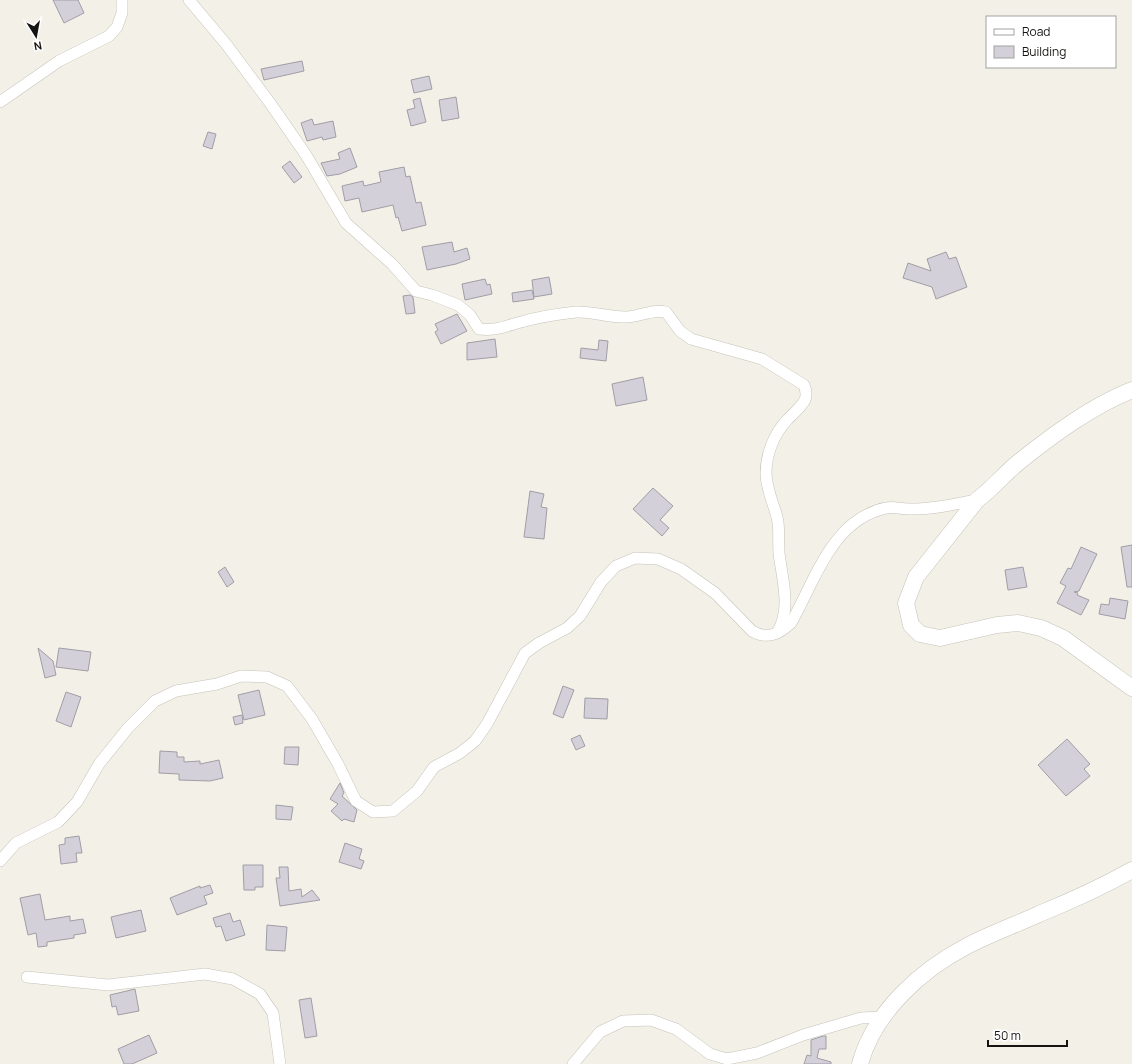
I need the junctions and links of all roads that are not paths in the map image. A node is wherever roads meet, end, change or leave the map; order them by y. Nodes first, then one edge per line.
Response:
1 (122, 0) edge
2 (189, 0) edge
3 (0, 102) edge
4 (1132, 390) edge
5 (977, 500) junction
6 (776, 634) junction
7 (1132, 688) edge
8 (0, 861) edge
9 (1132, 870) edge
10 (27, 978) dead end
11 (883, 1017) junction
12 (280, 1064) edge
13 (573, 1064) edge
14 (860, 1064) edge

1 - 3 street
2 - 6 street
4 - 5 main road
5 - 6 street
5 - 7 main road
6 - 8 street
9 - 11 main road
10 - 12 street
11 - 13 street
11 - 14 main road

